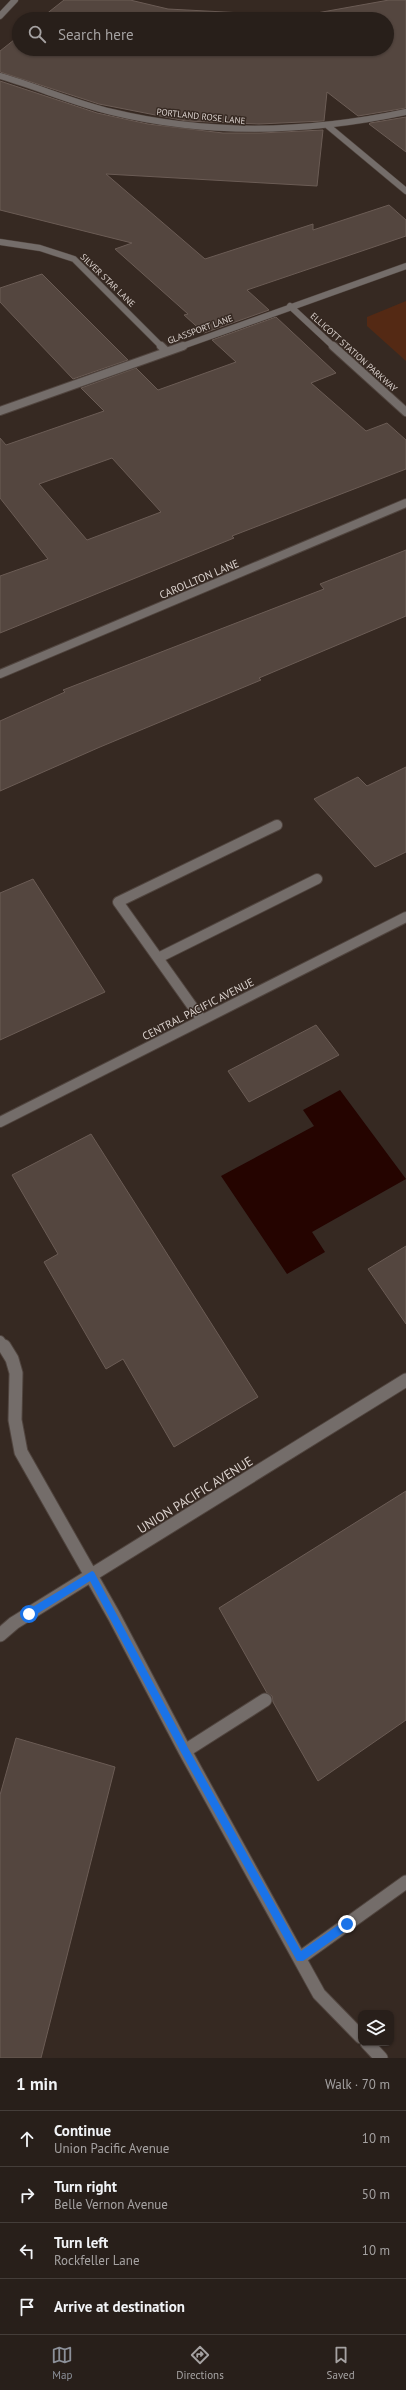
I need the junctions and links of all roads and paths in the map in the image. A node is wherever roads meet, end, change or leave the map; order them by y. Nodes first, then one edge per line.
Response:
1 (15, 0) edge
2 (0, 16) edge
3 (0, 76) edge
4 (406, 112) edge
5 (328, 126) junction
6 (406, 190) edge
7 (0, 242) edge
8 (406, 266) edge
9 (290, 306) junction
10 (166, 351) junction
11 (0, 411) edge
12 (406, 412) edge
13 (406, 503) edge
14 (0, 674) edge
15 (277, 825) dead end
16 (317, 879) dead end
17 (406, 917) edge
18 (158, 958) junction
19 (202, 1020) junction
20 (0, 1122) edge
21 (4, 1346) edge
22 (406, 1380) edge
23 (92, 1575) junction
24 (0, 1634) edge
25 (265, 1700) dead end
26 (185, 1751) junction
27 (406, 1882) edge
28 (300, 1958) junction
29 (358, 2034) edge
30 (370, 2046) edge
31 (381, 2058) edge

1 - 2 street
3 - 5 street, PORTLAND ROSE LANE
4 - 5 street, PORTLAND ROSE LANE
5 - 6 street
7 - 10 street, SILVER STAR LANE
8 - 9 street, GLASSPORT LANE
9 - 10 street, GLASSPORT LANE
9 - 12 street, ELLICOTT STATION PARKWAY
10 - 11 street, GLASSPORT LANE
13 - 14 street, CAROLLTON LANE
15 - 18 street
16 - 18 street
17 - 19 street, CENTRAL PACIFIC AVENUE
18 - 19 street
19 - 20 street, CENTRAL PACIFIC AVENUE
21 - 23 street
22 - 23 street, UNION PACIFIC AVENUE
23 - 24 street, UNION PACIFIC AVENUE
23 - 26 street
25 - 26 street
26 - 28 street
27 - 28 street
28 - 29 street
30 - 31 street

